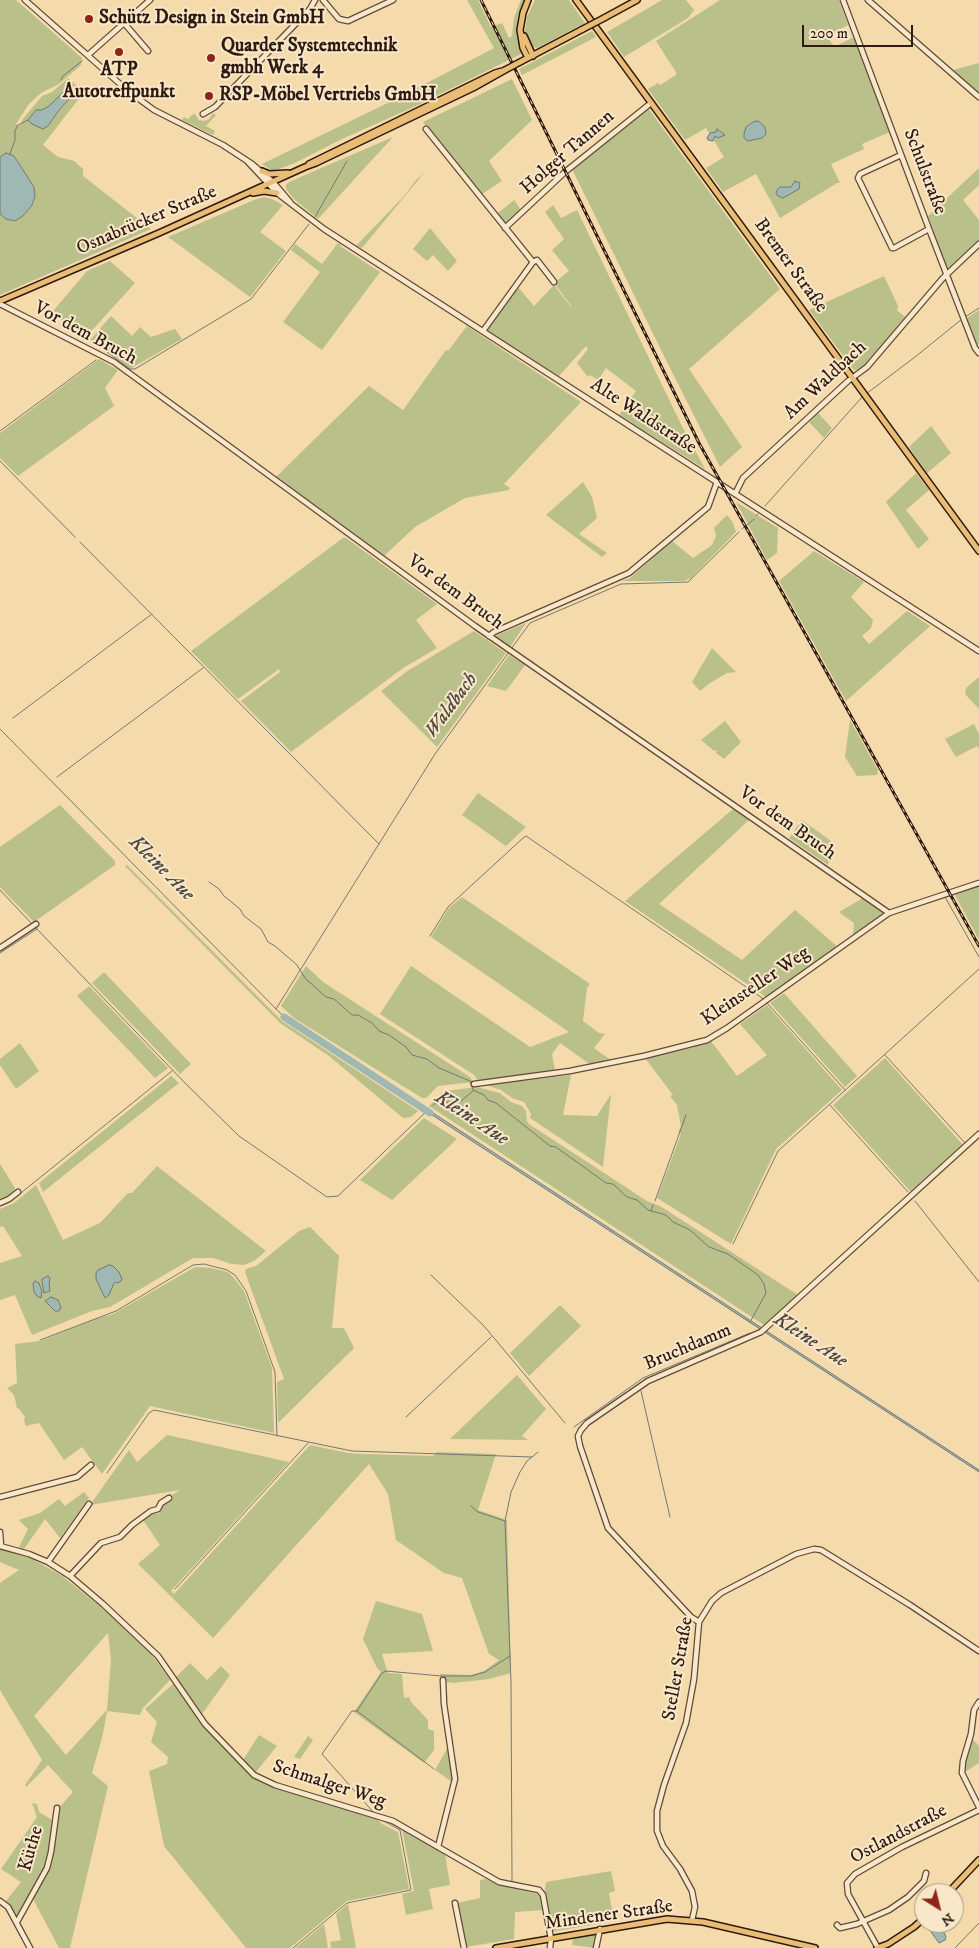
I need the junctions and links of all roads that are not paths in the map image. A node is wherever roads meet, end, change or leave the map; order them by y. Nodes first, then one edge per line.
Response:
1 (24, 0) edge
2 (150, 0) edge
3 (315, 0) edge
4 (323, 0) edge
5 (394, 0) edge
6 (530, 0) edge
7 (576, 0) edge
8 (637, 0) edge
9 (843, 0) edge
10 (868, 0) edge
11 (124, 23) junction
12 (148, 51) dead end
13 (88, 55) junction
14 (530, 57) junction
15 (979, 97) edge
16 (651, 102) junction
17 (203, 114) dead end
18 (426, 129) dead end
19 (902, 155) junction
20 (294, 172) junction
21 (261, 174) junction
22 (284, 176) junction
23 (270, 183) junction
24 (257, 189) junction
25 (279, 192) junction
26 (247, 194) junction
27 (505, 228) junction
28 (929, 229) junction
29 (979, 244) edge
30 (532, 262) junction
31 (947, 274) junction
32 (554, 282) dead end
33 (0, 302) edge
34 (483, 331) junction
35 (979, 353) edge
36 (853, 378) junction
37 (716, 482) junction
38 (735, 494) junction
39 (979, 551) edge
40 (489, 636) junction
41 (979, 651) edge
42 (979, 883) edge
43 (889, 913) junction
44 (34, 926) dead end
45 (0, 948) edge
46 (474, 1084) dead end
47 (979, 1134) edge
48 (18, 1192) dead end
49 (0, 1203) edge
50 (91, 1465) dead end
51 (0, 1497) edge
52 (169, 1498) dead end
53 (89, 1504) dead end
54 (0, 1532) edge
55 (0, 1546) edge
56 (48, 1562) junction
57 (70, 1576) junction
58 (699, 1622) junction
59 (979, 1651) edge
60 (443, 1680) dead end
61 (979, 1702) edge
62 (58, 1808) dead end
63 (979, 1808) edge
64 (438, 1847) junction
65 (979, 1860) edge
66 (926, 1873) dead end
67 (957, 1883) edge
68 (0, 1901) edge
69 (455, 1903) dead end
70 (692, 1920) junction
71 (17, 1922) junction
72 (864, 1922) junction
73 (836, 1925) dead end
74 (914, 1927) edge
75 (600, 1929) junction
76 (551, 1939) junction
77 (888, 1946) edge
78 (30, 1948) edge
79 (464, 1948) edge
80 (496, 1948) edge
81 (550, 1948) edge
82 (596, 1948) edge
83 (811, 1948) edge
84 (878, 1948) edge

1 - 13 street, Alte Waldstraße
2 - 11 street
3 - 17 street
4 - 5 street
6 - 14 main road
7 - 16 main road, Bremer Straße
8 - 14 main road, Osnabrücker Straße, bridge
9 - 19 street, Schulstraße
10 - 15 street
11 - 12 street
11 - 13 street
13 - 21 street, Alte Waldstraße
14 - 20 main road, Osnabrücker Straße, bridge
16 - 27 street, Holger Tannen
16 - 36 main road, Bremer Straße
18 - 27 street
19 - 28 street, Schulstraße
19 - 28 street
20 - 21 main road
20 - 22 main road, Osnabrücker Straße
21 - 23 street, Alte Waldstraße
21 - 24 street
22 - 23 main road, Osnabrücker Straße
22 - 25 street
23 - 24 main road, Osnabrücker Straße
23 - 25 street, Alte Waldstraße
24 - 26 main road, Osnabrücker Straße
25 - 26 main road
25 - 34 street, Alte Waldstraße
26 - 33 main road, Osnabrücker Straße
27 - 30 street
28 - 31 street, Schulstraße
29 - 31 street, Am Waldbach
30 - 32 street
30 - 34 street
31 - 35 street, Schulstraße
31 - 36 street, Am Waldbach
33 - 40 street, Vor dem Bruch
34 - 37 street, Alte Waldstraße
36 - 38 street, Am Waldbach
36 - 39 main road, Bremer Straße
37 - 38 street, Alte Waldstraße
37 - 40 street
38 - 41 street, Alte Waldstraße
40 - 43 street, Vor dem Bruch
42 - 43 street, Kleinsteller Weg
43 - 46 street, Kleinsteller Weg
44 - 45 street
47 - 58 street, Bruchdamm
48 - 49 street
50 - 51 street
52 - 57 street
53 - 56 street
54 - 55 street, Schmalger Weg
55 - 56 street, Schmalger Weg
56 - 57 street, Schmalger Weg
57 - 64 street, Schmalger Weg
58 - 59 street, Steller Straße
58 - 70 street, Steller Straße
60 - 64 street
61 - 63 street
62 - 71 street, Küthe
63 - 72 street, Ostlandstraße
64 - 76 street, Schmalger Weg
65 - 67 main road
66 - 72 street
68 - 71 street
69 - 79 street
70 - 75 main road, Mindener Straße
70 - 83 main road, Mindener Straße
71 - 78 street
72 - 73 street
72 - 84 street, Ostlandstraße
74 - 77 main road
75 - 76 main road, Mindener Straße
75 - 82 street
76 - 80 main road, Mindener Straße
76 - 81 street
77 - 84 main road

